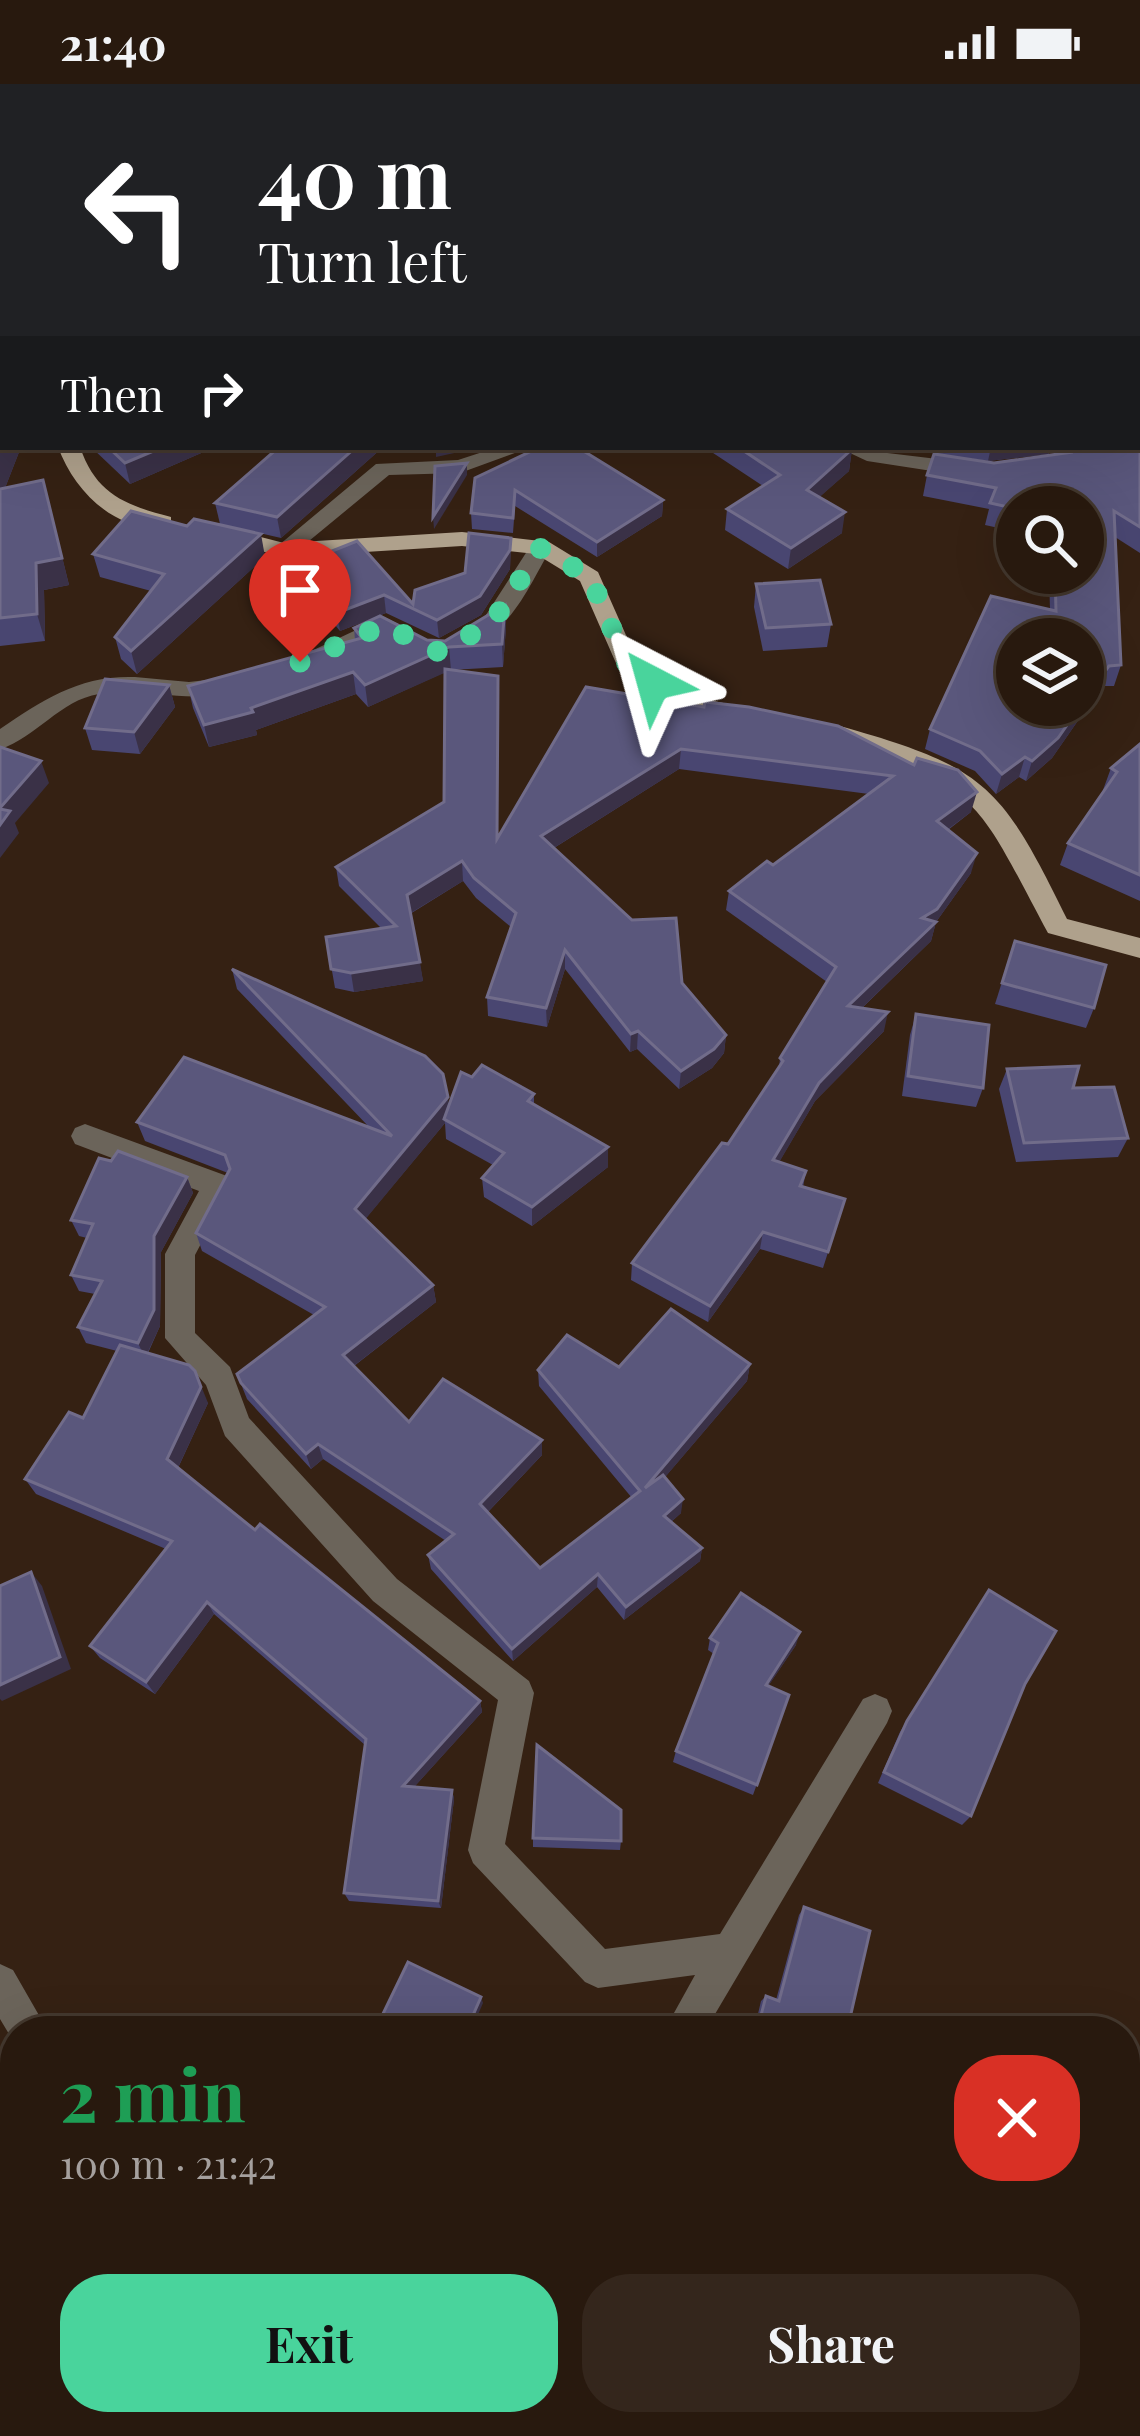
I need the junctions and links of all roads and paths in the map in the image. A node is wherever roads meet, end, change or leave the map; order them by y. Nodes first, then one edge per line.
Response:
1 (70, 450) edge
2 (511, 450) edge
3 (855, 450) edge
4 (988, 473) edge
5 (541, 548) junction
6 (284, 550) junction
7 (421, 643) edge
8 (457, 643) edge
9 (280, 668) edge
10 (242, 680) edge
11 (763, 719) edge
12 (805, 727) edge
13 (0, 741) edge
14 (1140, 947) edge
15 (85, 1136) dead end
16 (875, 1711) dead end
17 (731, 1951) junction
18 (0, 1983) edge
19 (20, 2016) edge
20 (692, 2016) edge

1 - 6 main road
2 - 6 street
3 - 4 street
5 - 6 main road
5 - 8 street
5 - 11 main road
7 - 9 street
10 - 13 street
12 - 14 main road
15 - 17 street
16 - 17 street
17 - 20 street
18 - 19 street

